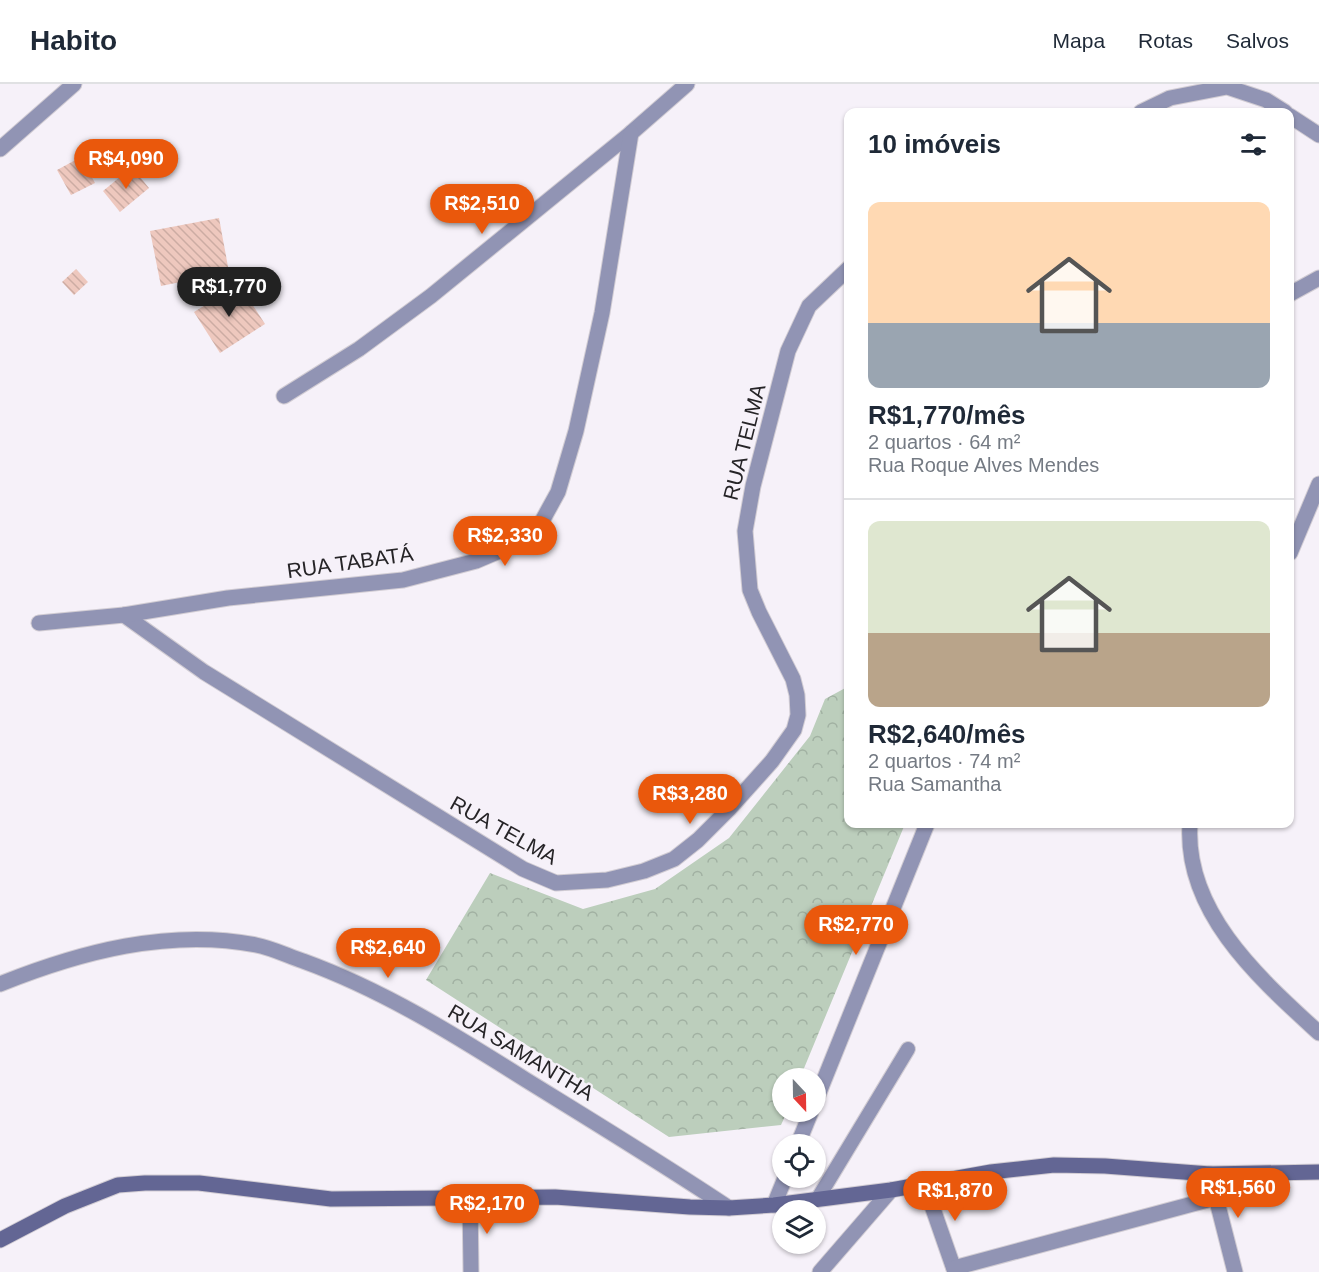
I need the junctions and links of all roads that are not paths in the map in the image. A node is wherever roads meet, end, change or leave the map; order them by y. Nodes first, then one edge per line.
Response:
1 (74, 84) edge
2 (687, 84) edge
3 (1149, 108) edge
4 (1279, 108) edge
5 (1294, 119) edge
6 (632, 133) junction
7 (1319, 135) edge
8 (0, 149) edge
9 (844, 273) edge
10 (1319, 278) edge
11 (1294, 292) edge
12 (284, 396) dead end
13 (1319, 484) edge
14 (1294, 543) edge
15 (124, 615) junction
16 (39, 623) dead end
17 (925, 828) edge
18 (1190, 828) edge
19 (0, 984) edge
20 (1319, 1033) edge
21 (908, 1049) dead end
22 (826, 1075) edge
23 (1319, 1172) edge
24 (1210, 1174) junction
25 (924, 1183) junction
26 (891, 1190) junction
27 (471, 1198) junction
28 (818, 1198) junction
29 (1215, 1198) junction
30 (805, 1200) edge
31 (772, 1205) edge
32 (729, 1208) junction
33 (0, 1240) edge
34 (955, 1270) edge
35 (471, 1272) edge
36 (820, 1272) edge
37 (1235, 1272) edge

1 - 8 street
2 - 6 street
3 - 4 street
5 - 7 street
6 - 12 street
6 - 15 street, RUA TABATÁ
9 - 15 street, RUA TELMA
10 - 11 street
13 - 14 street
15 - 16 street, RUA TABATÁ
17 - 22 street
18 - 20 street
19 - 32 street, RUA SAMANTHA
21 - 28 lane
23 - 24 street
24 - 25 street
24 - 29 street
25 - 26 street
25 - 34 street
26 - 28 street
26 - 36 street
27 - 32 street
27 - 33 street
27 - 35 street
28 - 30 street
29 - 34 street
29 - 37 street
31 - 32 street

